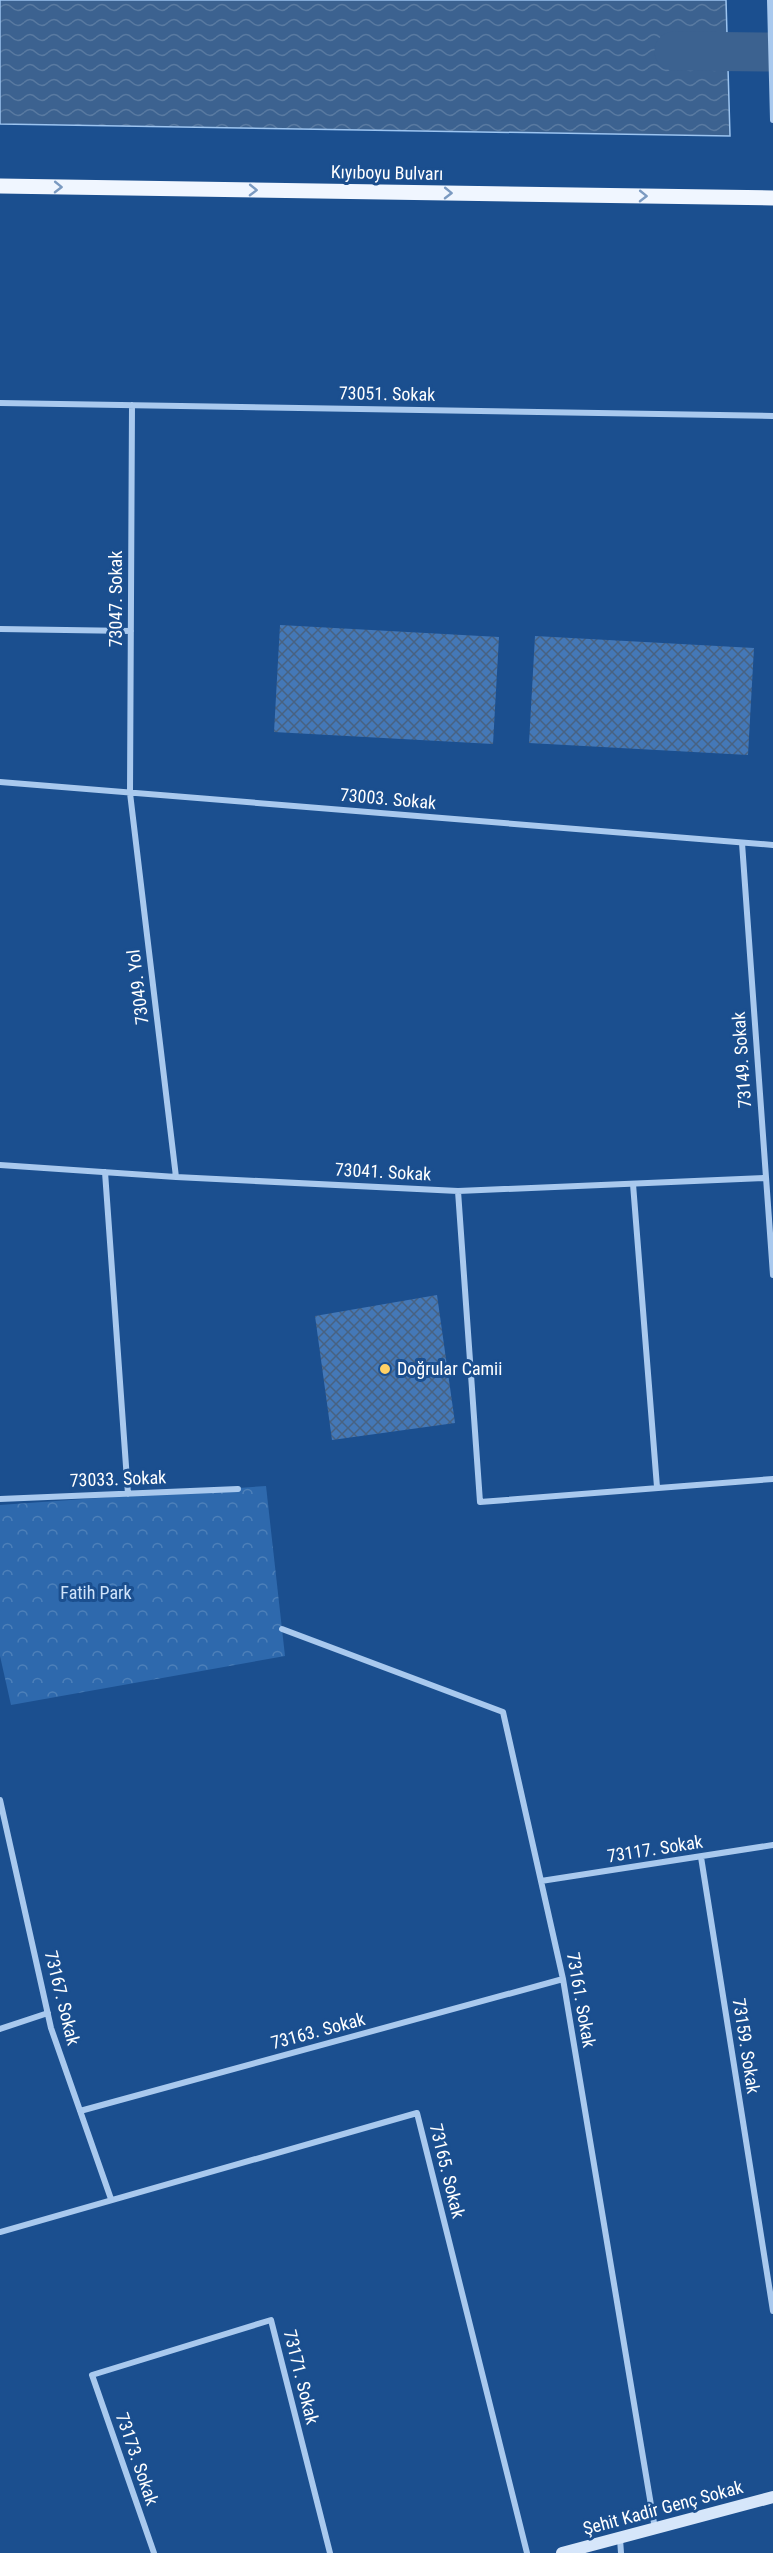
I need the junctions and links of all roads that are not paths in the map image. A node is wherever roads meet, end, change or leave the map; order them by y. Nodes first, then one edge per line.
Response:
1 (770, 0) edge
2 (773, 120) edge
3 (0, 186) edge
4 (773, 198) edge
5 (0, 402) edge
6 (132, 405) junction
7 (773, 416) edge
8 (0, 629) edge
9 (131, 632) junction
10 (0, 782) edge
11 (130, 793) junction
12 (742, 843) junction
13 (773, 845) edge
14 (0, 1165) edge
15 (105, 1172) junction
16 (176, 1178) junction
17 (766, 1178) junction
18 (633, 1184) junction
19 (458, 1191) junction
20 (773, 1275) edge
21 (773, 1479) edge
22 (657, 1488) junction
23 (238, 1489) dead end
24 (128, 1494) junction
25 (0, 1499) edge
26 (282, 1629) dead end
27 (0, 1800) edge
28 (773, 1845) edge
29 (701, 1857) junction
30 (541, 1881) junction
31 (563, 1979) junction
32 (48, 2013) junction
33 (0, 2029) edge
34 (80, 2111) junction
35 (111, 2199) junction
36 (0, 2232) edge
37 (773, 2311) edge
38 (92, 2375) joint
39 (773, 2497) edge
40 (655, 2529) junction
41 (620, 2539) junction
42 (154, 2553) edge
43 (330, 2553) edge
44 (527, 2553) edge
45 (562, 2553) edge
46 (621, 2553) edge

1 - 2 street
3 -> 4 main road, Kıyıboyu Bulvarı
5 - 6 street, 73051. Sokak
6 - 7 street, 73051. Sokak
6 - 9 street, 73047. Sokak
8 - 9 street
9 - 11 street, 73047. Sokak
10 - 11 street, 73003. Sokak
11 - 12 street, 73003. Sokak
11 - 16 street, 73049. Yol
12 - 13 street, 73003. Sokak
12 - 17 street, 73149. Sokak
14 - 15 street, 73041. Sokak
15 - 16 street, 73041. Sokak
15 - 24 street
16 - 19 street, 73041. Sokak
17 - 18 street, 73041. Sokak
17 - 20 street, 73149. Sokak
18 - 19 street, 73041. Sokak
18 - 22 street
19 - 22 street
21 - 22 street
23 - 24 street, 73033. Sokak
24 - 25 street, 73033. Sokak
26 - 30 street, 73161. Sokak
27 - 32 street, 73167. Sokak
28 - 29 street, 73117. Sokak
29 - 30 street, 73117. Sokak
29 - 37 street, 73159. Sokak
30 - 31 street, 73161. Sokak
31 - 34 street, 73163. Sokak
31 - 40 street, 73161. Sokak
32 - 33 street
32 - 34 street, 73167. Sokak
34 - 35 street, 73167. Sokak
35 - 36 street, 73165. Sokak
35 - 44 street, 73165. Sokak
38 - 42 street, 73173. Sokak
38 - 43 street, 73171. Sokak
39 - 40 main road, Şehit Kadir Genç Sokak
40 - 41 main road, Şehit Kadir Genç Sokak
41 - 45 main road, Şehit Kadir Genç Sokak
41 - 46 street

